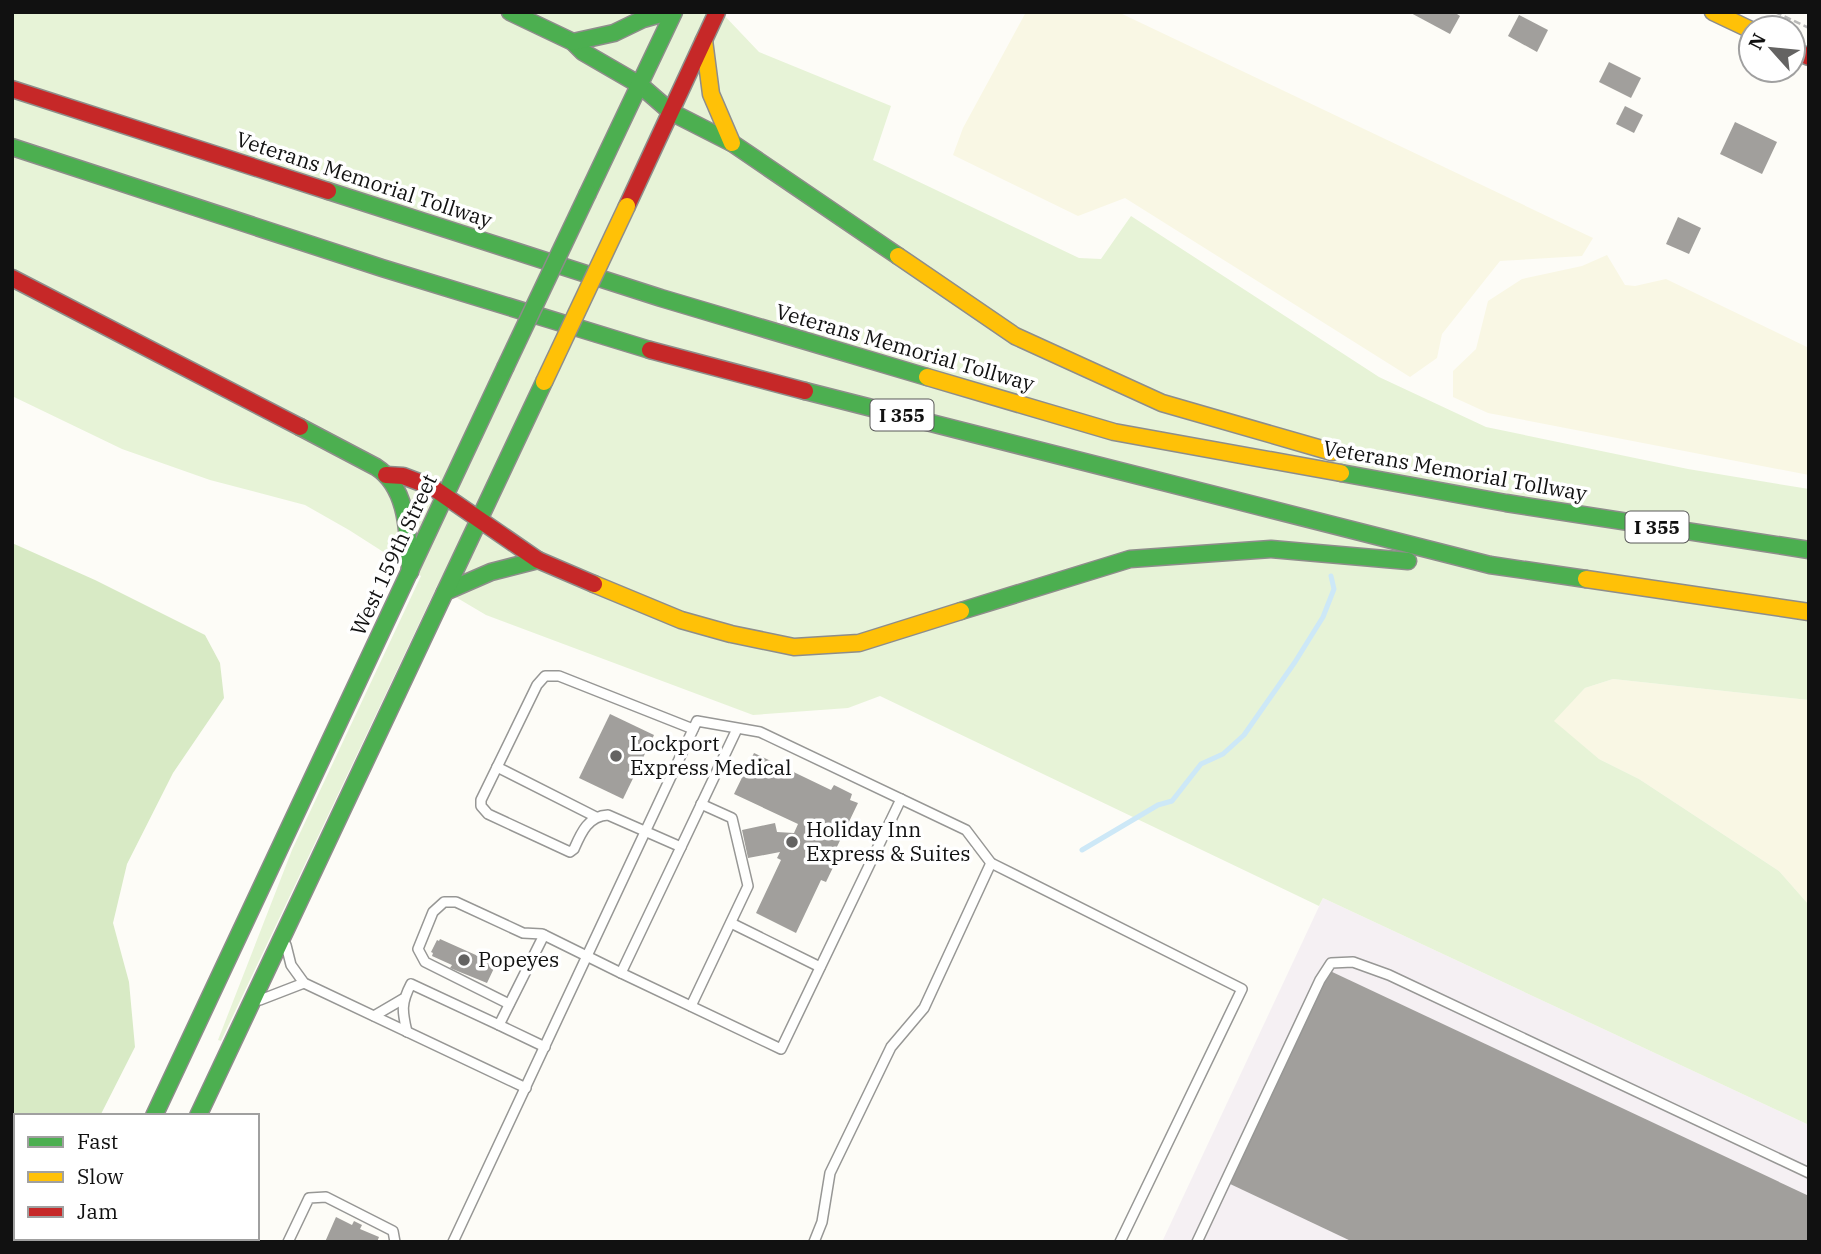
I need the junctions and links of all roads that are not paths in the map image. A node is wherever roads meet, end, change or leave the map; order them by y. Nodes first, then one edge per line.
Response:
1 (510, 12) edge
2 (668, 12) edge
3 (674, 12) edge
4 (718, 12) edge
5 (1713, 12) edge
6 (1737, 23) edge
7 (704, 40) junction
8 (573, 42) junction
9 (640, 85) junction
10 (12, 89) edge
11 (671, 112) junction
12 (732, 143) junction
13 (12, 147) edge
14 (12, 278) edge
15 (387, 475) junction
16 (446, 494) junction
17 (1506, 503) junction
18 (479, 519) junction
19 (1809, 550) edge
20 (538, 560) junction
21 (1525, 570) junction
22 (410, 572) junction
23 (445, 592) junction
24 (1809, 612) edge
25 (693, 729) junction
26 (737, 729) junction
27 (497, 767) junction
28 (901, 799) junction
29 (701, 804) junction
30 (596, 817) junction
31 (646, 831) junction
32 (681, 847) junction
33 (991, 863) junction
34 (731, 923) junction
35 (283, 935) junction
36 (544, 935) junction
37 (588, 956) junction
38 (821, 967) junction
39 (621, 973) junction
40 (304, 983) junction
41 (403, 999) junction
42 (509, 1004) junction
43 (251, 1005) junction
44 (691, 1006) junction
45 (374, 1016) junction
46 (499, 1025) junction
47 (407, 1032) junction
48 (545, 1047) junction
49 (526, 1088) junction
50 (155, 1114) edge
51 (199, 1114) edge
52 (1809, 1173) edge
53 (288, 1242) edge
54 (396, 1242) edge
55 (453, 1242) edge
56 (814, 1242) edge
57 (1120, 1242) edge
58 (1197, 1242) edge

1 - 8 main road
2 - 8 main road
3 - 9 main road, West 159th Street
4 - 7 main road
5 - 6 main road
7 - 11 main road
7 - 12 main road
8 - 9 main road
9 - 11 main road
9 - 16 main road, West 159th Street, bridge
10 - 17 main road, Veterans Memorial Tollway / I 355
11 - 12 main road
11 - 18 main road, bridge
12 - 17 main road
13 - 21 main road, I 355
14 - 15 main road
15 - 16 main road
15 - 22 main road
16 - 18 main road
16 - 22 main road, West 159th Street
17 - 19 main road, Veterans Memorial Tollway / I 355
18 - 20 main road
18 - 23 main road
20 - 21 main road
20 - 23 main road
21 - 24 main road, I 355
22 - 50 main road, West 159th Street
23 - 35 main road
25 - 26 lane
25 - 27 lane
25 - 31 lane
26 - 28 lane
26 - 29 lane
27 - 30 lane
27 - 30 lane
28 - 33 lane
28 - 38 lane
29 - 32 lane
29 - 34 lane
30 - 31 lane
31 - 32 lane
31 - 37 lane
32 - 39 lane
33 - 56 lane
33 - 57 lane
34 - 38 lane
34 - 44 lane
35 - 40 lane
35 - 43 main road
36 - 37 lane
36 - 42 lane
36 - 42 lane
37 - 39 lane
37 - 48 lane
38 - 44 lane
39 - 44 lane
40 - 43 lane
40 - 45 lane
41 - 45 lane
41 - 46 lane
41 - 47 lane
42 - 46 lane
43 - 51 main road
45 - 47 lane
46 - 48 lane
47 - 49 lane
48 - 49 lane
49 - 55 lane
52 - 58 lane
53 - 54 lane

